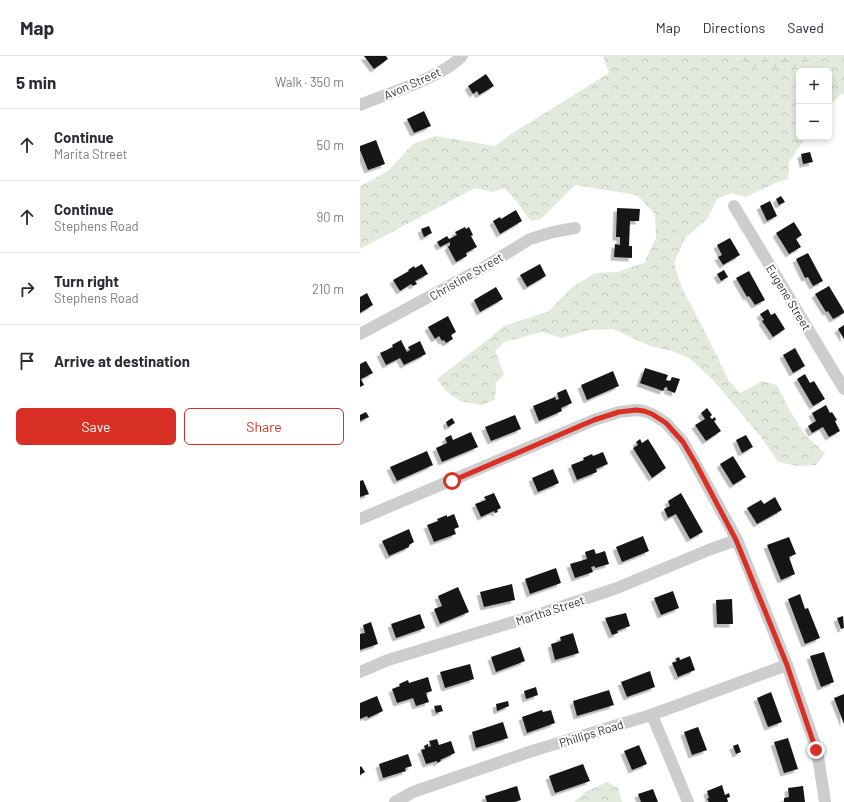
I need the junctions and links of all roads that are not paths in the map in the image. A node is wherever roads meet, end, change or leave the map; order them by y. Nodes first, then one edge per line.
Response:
1 (462, 56) edge
2 (360, 105) edge
3 (734, 206) dead end
4 (575, 228) dead end
5 (360, 334) edge
6 (844, 389) edge
7 (360, 519) edge
8 (736, 540) junction
9 (787, 665) junction
10 (360, 672) edge
11 (652, 715) junction
12 (395, 802) edge
13 (688, 802) edge
14 (825, 802) edge

1 - 2 street, Avon Street
3 - 6 street, Eugene Street
4 - 5 street, Christine Street
7 - 8 street
8 - 9 street
8 - 10 street, Martha Street
9 - 11 street, Phillips Road
9 - 14 street
11 - 12 street, Phillips Road
11 - 13 street

